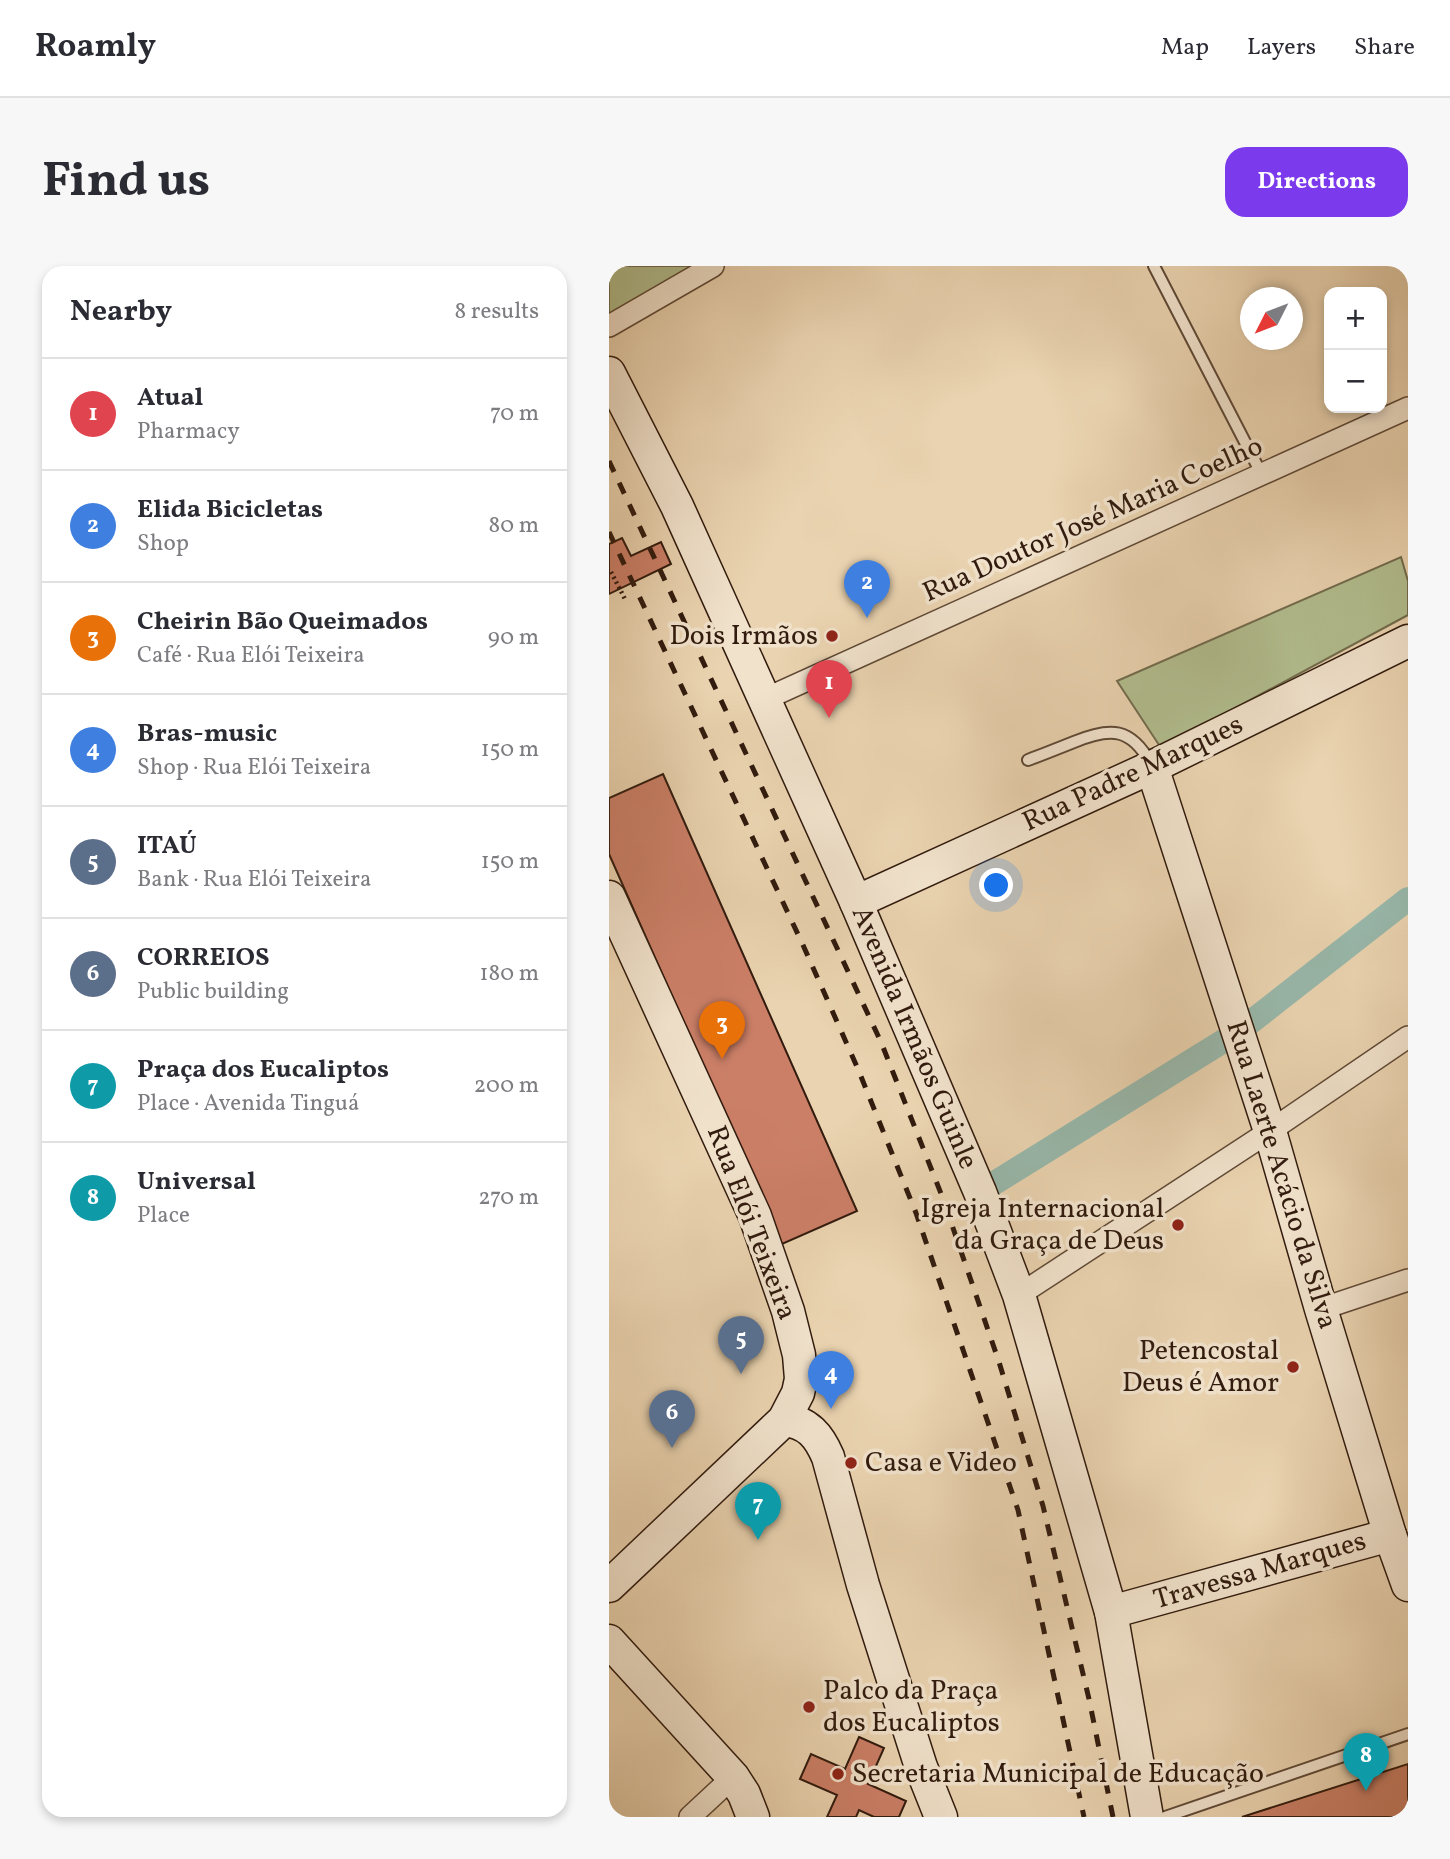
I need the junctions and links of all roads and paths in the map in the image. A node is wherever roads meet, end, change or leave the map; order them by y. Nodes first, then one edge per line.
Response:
1 (713, 266) edge
2 (1154, 266) edge
3 (609, 326) edge
4 (609, 373) edge
5 (1408, 408) edge
6 (1262, 475) junction
7 (611, 572) dead end
8 (626, 601) dead end
9 (1408, 641) edge
10 (763, 700) junction
11 (1028, 760) dead end
12 (1152, 767) junction
13 (609, 897) edge
14 (856, 902) junction
15 (1408, 1037) edge
16 (1270, 1131) junction
17 (1408, 1280) edge
18 (1019, 1295) junction
19 (1321, 1309) junction
20 (784, 1420) junction
21 (1399, 1532) edge
22 (1408, 1585) edge
23 (609, 1586) edge
24 (1111, 1612) junction
25 (609, 1640) edge
26 (1408, 1734) edge
27 (733, 1777) junction
28 (690, 1817) edge
29 (753, 1817) edge
30 (941, 1817) edge
31 (1147, 1817) edge
32 (1165, 1817) edge

1 - 3 street
2 - 6 lane
4 - 10 main road, Avenida Irmãos Guinle
5 - 6 street, Rua Doutor José Maria Coelho
6 - 10 street, Rua Doutor José Maria Coelho
7 - 8 path
9 - 12 main road, Rua Padre Marques
10 - 14 main road, Avenida Irmãos Guinle
11 - 12 lane
12 - 14 main road, Rua Padre Marques
12 - 16 main road, Rua Laerte Acácio da Silva
13 - 20 main road, Rua Elói Teixeira
14 - 18 main road, Avenida Irmãos Guinle
15 - 16 street
16 - 18 street
16 - 19 main road, Rua Laerte Acácio da Silva
17 - 19 street
18 - 24 main road, Avenida Irmãos Guinle
19 - 21 main road, Rua Laerte Acácio da Silva
20 - 23 main road, Rua Elói Teixeira
20 - 30 main road
21 - 22 main road, Rua Laerte Acácio da Silva
21 - 24 main road, Travessa Marques
24 - 31 main road, Avenida Irmãos Guinle
25 - 27 main road
26 - 32 lane
27 - 28 street
27 - 29 main road

